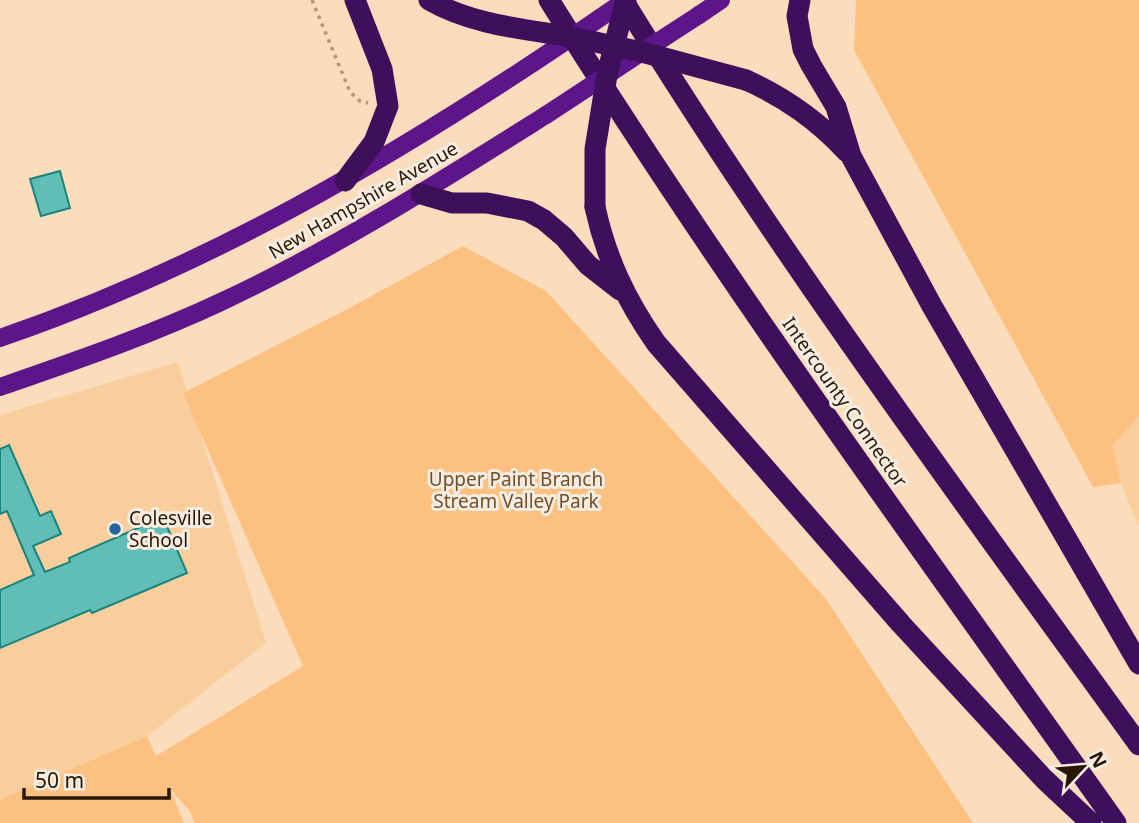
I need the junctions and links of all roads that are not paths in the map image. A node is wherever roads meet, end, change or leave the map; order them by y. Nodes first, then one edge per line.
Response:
1 (355, 0) edge
2 (429, 0) edge
3 (549, 0) edge
4 (625, 0) edge
5 (721, 0) edge
6 (800, 0) edge
7 (572, 37) junction
8 (614, 46) junction
9 (642, 52) junction
10 (607, 75) junction
11 (851, 156) junction
12 (345, 181) junction
13 (421, 194) junction
14 (624, 293) junction
15 (0, 338) edge
16 (0, 387) edge
17 (1139, 664) edge
18 (1139, 745) edge
19 (1091, 823) edge
20 (1116, 823) edge

1 - 12 highway
2 - 7 highway
3 - 20 highway, Intercounty Connector
4 - 7 main road, New Hampshire Avenue, bridge
4 - 8 highway, bridge
4 - 18 highway, Intercounty Connector
5 - 9 main road, New Hampshire Avenue, bridge
6 - 11 highway
7 - 8 highway, bridge
7 - 12 main road, New Hampshire Avenue
8 - 9 highway
8 - 10 highway
9 - 10 main road, New Hampshire Avenue
9 - 11 highway, bridge
10 - 13 main road, New Hampshire Avenue, bridge
10 - 14 highway, bridge
11 - 17 highway
12 - 15 main road, New Hampshire Avenue
13 - 14 highway
13 - 16 main road, New Hampshire Avenue
14 - 19 highway

